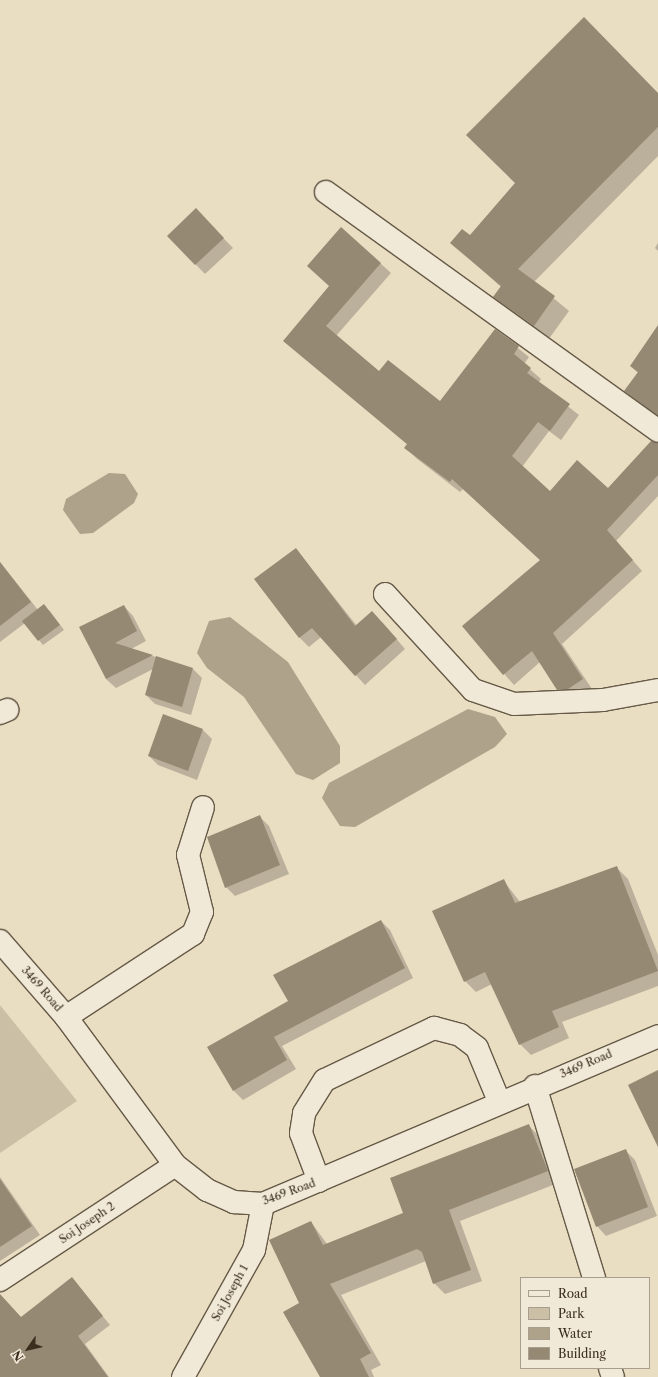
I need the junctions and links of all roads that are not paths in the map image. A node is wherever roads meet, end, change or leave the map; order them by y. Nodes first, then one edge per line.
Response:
1 (326, 192) dead end
2 (658, 431) edge
3 (385, 594) dead end
4 (658, 690) edge
5 (203, 807) dead end
6 (0, 940) edge
7 (66, 1017) junction
8 (654, 1035) edge
9 (535, 1086) junction
10 (499, 1101) junction
11 (175, 1165) junction
12 (319, 1181) junction
13 (263, 1204) junction
14 (594, 1277) edge
15 (0, 1280) edge
16 (185, 1375) edge

1 - 2 street
3 - 4 street
5 - 7 street
6 - 7 street, 3469 Road
7 - 11 street, 3469 Road
8 - 9 street, 3469 Road
9 - 10 street, 3469 Road
9 - 14 street
10 - 12 street, 3469 Road
10 - 12 street
11 - 13 street, 3469 Road
11 - 15 street, Soi Joseph 2
12 - 13 street, 3469 Road
13 - 16 street, Soi Joseph 1

